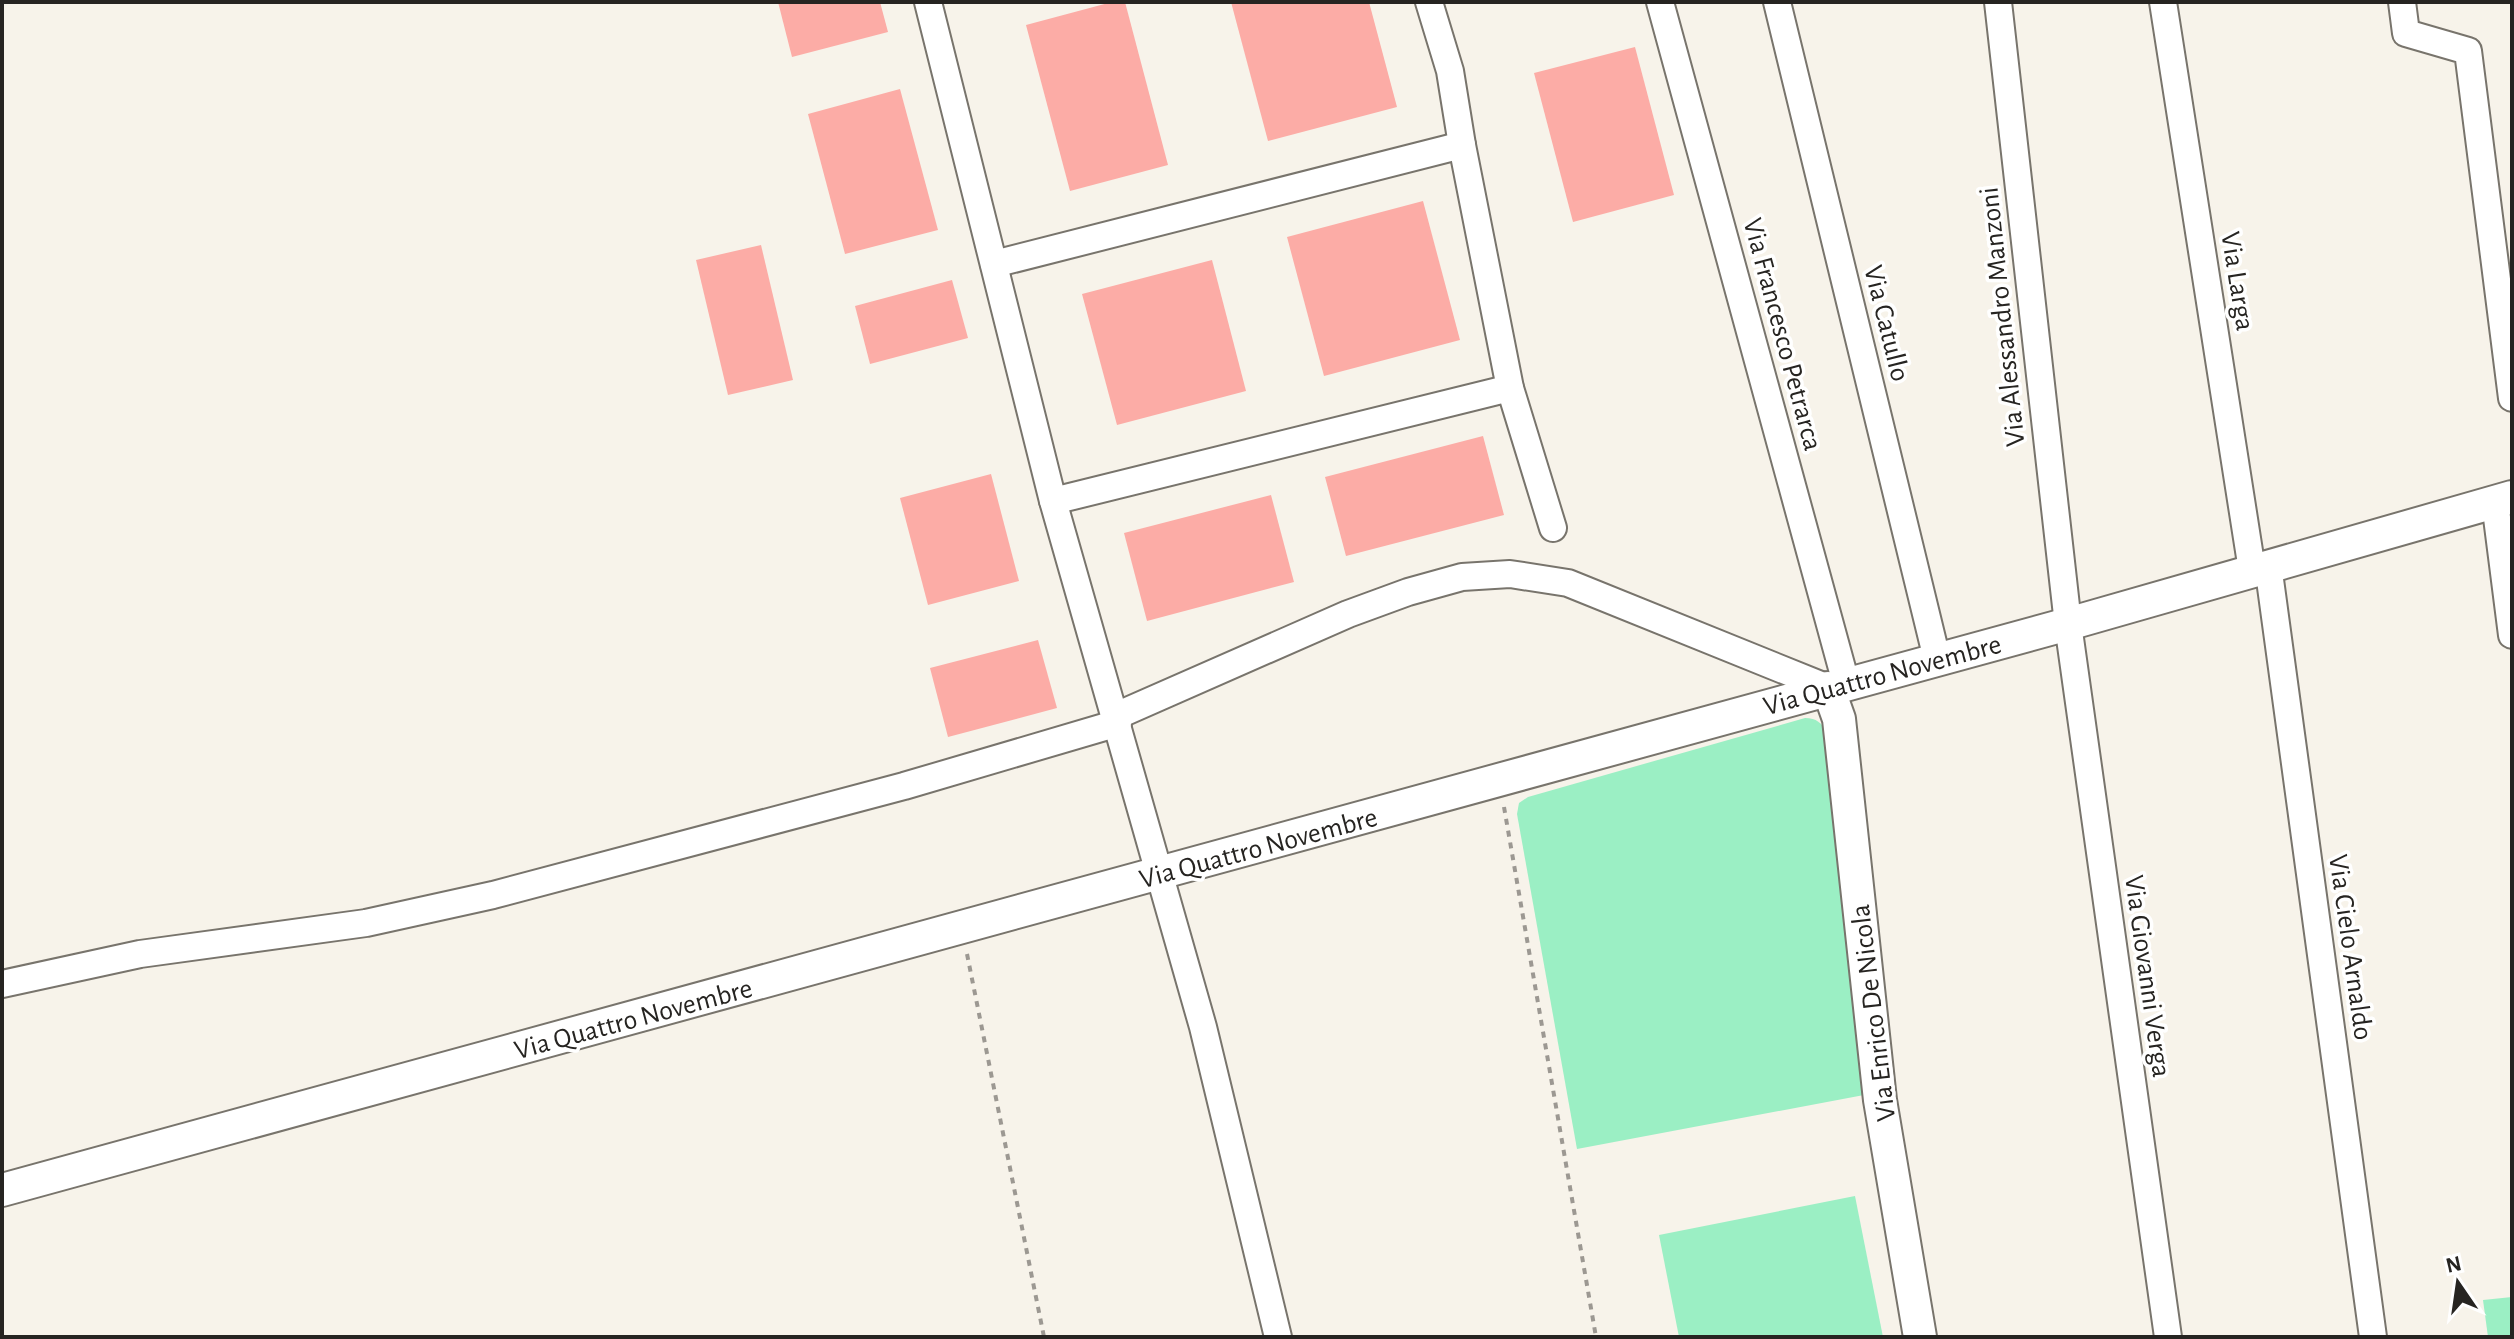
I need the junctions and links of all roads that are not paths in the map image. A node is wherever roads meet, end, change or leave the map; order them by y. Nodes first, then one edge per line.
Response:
1 (928, 2) edge
2 (1429, 2) edge
3 (1660, 2) edge
4 (1777, 2) edge
5 (1998, 2) edge
6 (2163, 2) edge
7 (2402, 2) edge
8 (1462, 145) junction
9 (994, 264) junction
10 (1510, 388) junction
11 (2512, 398) edge
12 (2504, 499) edge
13 (1053, 501) junction
14 (1553, 528) dead end
15 (2260, 567) junction
16 (2068, 624) junction
17 (2512, 635) edge
18 (1937, 659) junction
19 (1837, 686) junction
20 (1117, 719) junction
21 (1159, 875) junction
22 (2, 984) edge
23 (2, 1190) edge
24 (1278, 1337) edge
25 (1920, 1337) edge
26 (2168, 1337) edge
27 (2373, 1337) edge

1 - 9 street
2 - 8 street
3 - 19 street, Via Francesco Petrarca
4 - 18 street, Via Catullo
5 - 16 street, Via Alessandro Manzoni
6 - 15 street, Via Larga
7 - 11 street
8 - 9 street
8 - 10 street
9 - 13 street
10 - 13 street
10 - 14 street
12 - 15 street, Via Quattro Novembre
12 - 17 street
13 - 20 street
15 - 16 street, Via Quattro Novembre
15 - 27 street, Via Cielo Arnaldo
16 - 18 street, Via Quattro Novembre
16 - 26 street, Via Giovanni Verga
18 - 19 street, Via Quattro Novembre
19 - 20 street
19 - 21 street, Via Quattro Novembre
19 - 25 street, Via Enrico De Nicola
20 - 21 street
20 - 22 street
21 - 23 street, Via Quattro Novembre
21 - 24 street

